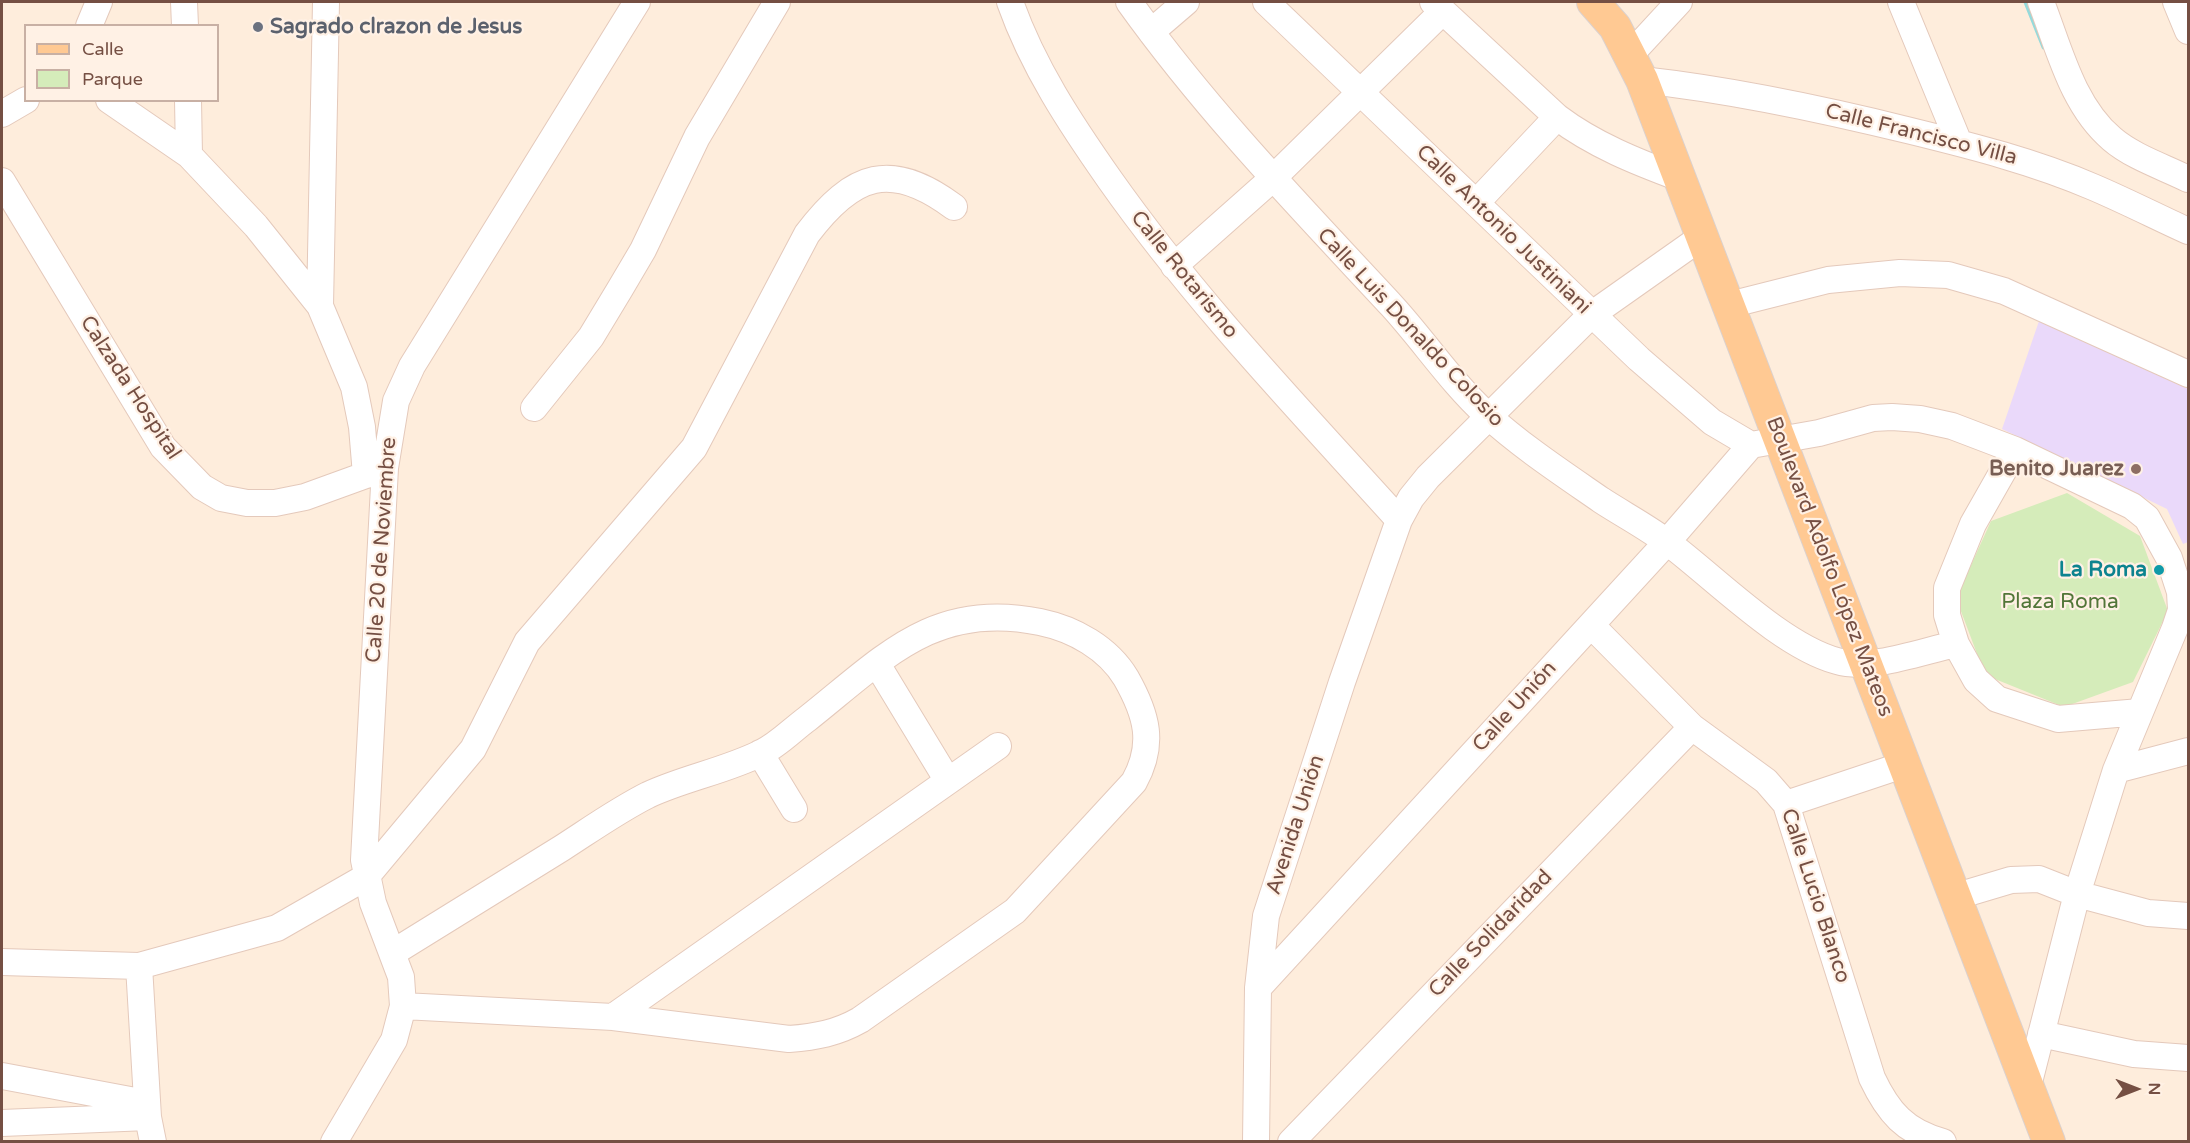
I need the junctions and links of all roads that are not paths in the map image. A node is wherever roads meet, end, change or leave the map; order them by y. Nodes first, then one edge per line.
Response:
1 (99, 2) edge
2 (184, 2) edge
3 (326, 2) edge
4 (637, 2) edge
5 (777, 2) edge
6 (1010, 2) edge
7 (1129, 2) edge
8 (1186, 2) edge
9 (1266, 2) edge
10 (1593, 2) edge
11 (1679, 2) edge
12 (1901, 2) edge
13 (2041, 2) edge
14 (2176, 2) edge
15 (1448, 8) edge
16 (89, 24) edge
17 (185, 24) edge
18 (2188, 31) edge
19 (1151, 32) junction
20 (1636, 67) junction
21 (1359, 93) junction
22 (24, 100) edge
23 (113, 102) edge
24 (188, 102) edge
25 (2, 114) edge
26 (1557, 117) junction
27 (1959, 142) junction
28 (189, 155) junction
29 (1680, 178) junction
30 (1272, 179) junction
31 (2188, 179) edge
32 (2, 181) edge
33 (1476, 203) junction
34 (954, 207) dead end
35 (2188, 231) edge
36 (1703, 236) junction
37 (1174, 266) junction
38 (1728, 305) junction
39 (320, 306) junction
40 (1591, 315) junction
41 (2188, 374) edge
42 (534, 408) dead end
43 (1487, 415) junction
44 (1765, 443) junction
45 (2016, 450) junction
46 (375, 472) junction
47 (1399, 520) junction
48 (1667, 542) junction
49 (2179, 554) edge
50 (1590, 625) junction
51 (1956, 644) junction
52 (877, 664) junction
53 (1866, 664) junction
54 (2140, 712) junction
55 (1692, 727) junction
56 (998, 746) dead end
57 (2188, 751) edge
58 (760, 753) junction
59 (1905, 764) junction
60 (2116, 770) junction
61 (948, 781) junction
62 (1786, 804) junction
63 (794, 809) dead end
64 (366, 877) junction
65 (2077, 894) junction
66 (1954, 897) junction
67 (2188, 916) edge
68 (394, 952) junction
69 (2, 962) edge
70 (139, 966) junction
71 (1258, 988) junction
72 (403, 1006) junction
73 (613, 1017) junction
74 (2041, 1034) junction
75 (2188, 1058) edge
76 (2, 1076) edge
77 (2028, 1086) junction
78 (86, 1092) junction
79 (147, 1110) junction
80 (86, 1120) junction
81 (2, 1123) edge
82 (153, 1142) edge
83 (334, 1142) edge
84 (1256, 1142) edge
85 (1290, 1142) edge
86 (1943, 1142) edge
87 (2049, 1142) edge

1 - 16 street
2 - 17 street
3 - 39 street
4 - 46 street, Calle 20 de Noviembre
5 - 42 street
6 - 37 street, Calle Rotarismo
7 - 19 street, Calle Luis Donaldo Colosio
8 - 19 street
9 - 21 street, Calle Antonio Justiniani
10 - 20 main road, Boulevard Adolfo López Mateos
11 - 20 street
12 - 27 street
13 - 31 street
14 - 18 street
15 - 21 street
15 - 26 street
19 - 30 street, Calle Luis Donaldo Colosio
20 - 27 street, Calle Francisco Villa
20 - 29 main road, Boulevard Adolfo López Mateos
21 - 30 street
21 - 33 street, Calle Antonio Justiniani
22 - 25 street
23 - 28 street
24 - 28 street
26 - 29 street
26 - 33 street
27 - 35 street, Calle Francisco Villa
28 - 39 street
29 - 36 main road, Boulevard Adolfo López Mateos
30 - 37 street
30 - 43 street, Calle Luis Donaldo Colosio
32 - 46 street, Calzada Hospital
33 - 40 street, Calle Antonio Justiniani
34 - 64 street
36 - 38 main road, Boulevard Adolfo López Mateos
36 - 40 street, Avenida Unión
37 - 47 street, Calle Rotarismo
38 - 41 street
38 - 44 main road, Boulevard Adolfo López Mateos
39 - 46 street
40 - 43 street, Avenida Unión
40 - 44 street, Calle Antonio Justiniani
43 - 47 street, Avenida Unión
43 - 48 street, Calle Luis Donaldo Colosio
44 - 45 street
44 - 48 street, Calle Unión
44 - 53 main road, Boulevard Adolfo López Mateos
45 - 49 street
45 - 51 street
46 - 64 street, Calle 20 de Noviembre
47 - 71 street, Avenida Unión
48 - 50 street, Calle Unión
48 - 53 street, Calle Luis Donaldo Colosio
49 - 54 street
50 - 55 street, Calle Lucio Blanco
50 - 71 street, Calle Unión
51 - 53 street, Calle Luis Donaldo Colosio
51 - 54 street
52 - 58 street
52 - 61 street
52 - 73 street
53 - 59 main road, Boulevard Adolfo López Mateos
54 - 60 street
55 - 62 street, Calle Lucio Blanco
55 - 85 street, Calle Solidaridad
56 - 61 street
57 - 60 street
58 - 63 street
58 - 68 street
59 - 62 street
59 - 66 main road, Boulevard Adolfo López Mateos
60 - 65 street
61 - 73 street
62 - 86 street, Calle Lucio Blanco
64 - 68 street, Calle 20 de Noviembre
64 - 70 street
65 - 66 street
65 - 67 street
65 - 74 street
66 - 77 main road, Boulevard Adolfo López Mateos
68 - 72 street, Calle 20 de Noviembre
69 - 70 street
70 - 79 street
71 - 84 street, Avenida Unión
72 - 73 street
72 - 83 street, Calle 20 de Noviembre
74 - 75 street
74 - 77 street
76 - 78 street
77 - 87 main road, Boulevard Adolfo López Mateos
78 - 79 street
78 - 80 street
79 - 80 street
79 - 82 street
80 - 81 street

